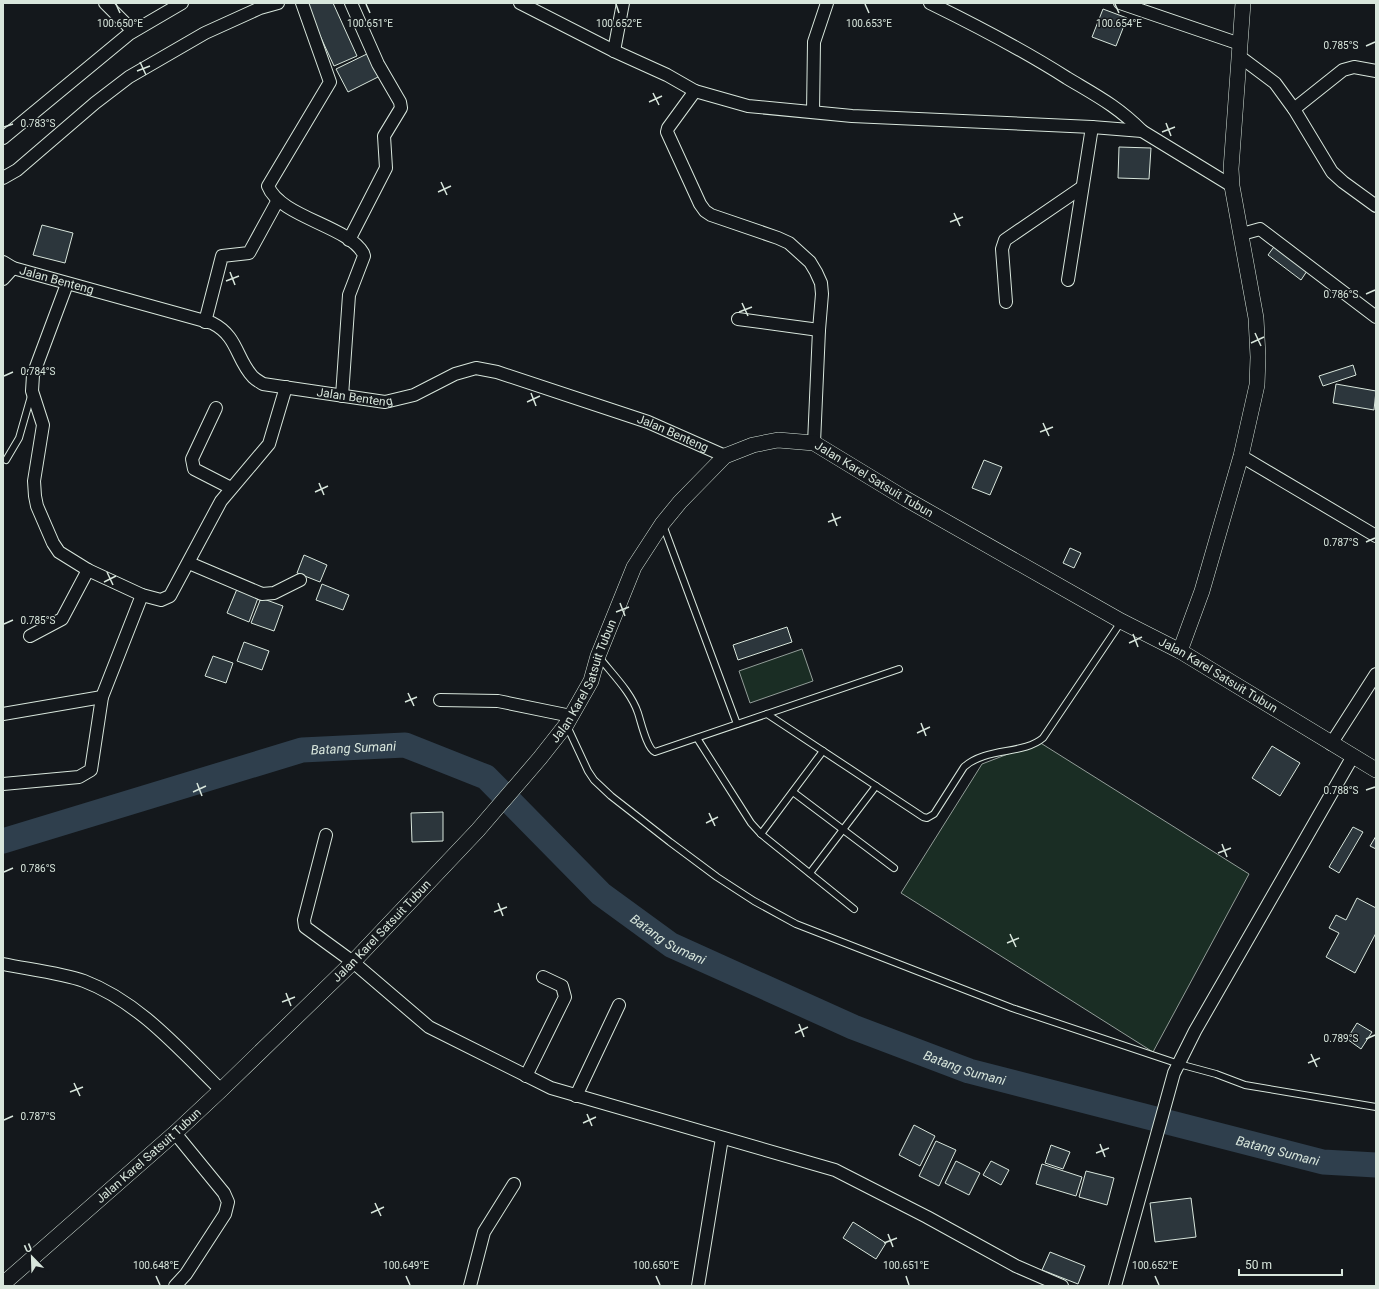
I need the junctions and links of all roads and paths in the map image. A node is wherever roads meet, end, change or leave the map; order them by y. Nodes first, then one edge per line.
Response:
1 (105, 3) edge
2 (182, 3) edge
3 (278, 3) edge
4 (302, 3) edge
5 (351, 3) edge
6 (520, 3) edge
7 (623, 3) edge
8 (827, 3) edge
9 (930, 3) edge
10 (1120, 3) edge
11 (1243, 3) edge
12 (132, 31) junction
13 (1239, 50) junction
14 (614, 51) junction
15 (1376, 71) edge
16 (695, 91) junction
17 (1294, 109) junction
18 (813, 112) junction
19 (1092, 127) junction
20 (1142, 131) junction
21 (3, 138) edge
22 (3, 178) edge
23 (1232, 186) junction
24 (1081, 188) junction
25 (278, 200) junction
26 (1376, 206) edge
27 (1242, 234) junction
28 (349, 240) junction
29 (8, 265) edge
30 (3, 279) edge
31 (1068, 280) dead end
32 (67, 284) junction
33 (1006, 302) dead end
34 (1376, 316) edge
35 (738, 319) dead end
36 (204, 322) junction
37 (818, 330) junction
38 (286, 387) junction
39 (32, 391) junction
40 (342, 396) junction
41 (216, 408) dead end
42 (814, 443) junction
43 (725, 456) junction
44 (1240, 456) junction
45 (6, 460) dead end
46 (231, 488) junction
47 (662, 524) junction
48 (1376, 536) edge
49 (189, 563) junction
50 (88, 570) junction
51 (300, 580) dead end
52 (142, 595) junction
53 (1121, 621) junction
54 (30, 636) dead end
55 (1180, 651) junction
56 (598, 656) junction
57 (899, 669) dead end
58 (1376, 674) edge
59 (102, 697) junction
60 (440, 700) dead end
61 (3, 714) edge
62 (767, 714) junction
63 (568, 720) junction
64 (737, 724) junction
65 (697, 738) junction
66 (1331, 744) junction
67 (823, 751) junction
68 (1353, 756) junction
69 (1376, 770) edge
70 (3, 784) edge
71 (876, 786) junction
72 (793, 792) junction
73 (843, 830) junction
74 (761, 834) junction
75 (326, 835) dead end
76 (894, 868) dead end
77 (810, 873) junction
78 (854, 909) dead end
79 (353, 962) junction
80 (3, 964) edge
81 (543, 977) dead end
82 (619, 1005) dead end
83 (1176, 1068) junction
84 (526, 1076) junction
85 (221, 1090) junction
86 (576, 1096) junction
87 (1376, 1107) edge
88 (175, 1133) junction
89 (722, 1138) junction
90 (514, 1184) dead end
91 (3, 1284) edge
92 (175, 1286) edge
93 (470, 1286) edge
94 (698, 1286) edge
95 (1062, 1286) edge
96 (1115, 1286) edge

1 - 12 street
2 - 12 street
3 - 22 street
4 - 25 street
5 - 28 street
6 - 14 street
7 - 14 street
8 - 18 street
9 - 20 street
10 - 13 street
11 - 13 street
12 - 21 street
13 - 17 street
13 - 23 street
14 - 16 street
15 - 17 street
16 - 18 street
16 - 37 street
17 - 26 street
18 - 19 street
19 - 20 street
19 - 24 street
20 - 23 street
23 - 27 street
24 - 31 street
24 - 33 street
25 - 28 street
25 - 36 street
27 - 34 street
27 - 44 street
28 - 40 street
29 - 30 street
29 - 32 street, Jalan Benteng
32 - 36 street, Jalan Benteng
32 - 39 street
35 - 37 street
36 - 38 street, Jalan Benteng
37 - 42 street
38 - 40 street, Jalan Benteng
38 - 46 street
39 - 45 lane
39 - 50 street
40 - 43 street, Jalan Benteng
41 - 46 street
42 - 43 street, Jalan Karel Satsuit Tubun
42 - 53 street, Jalan Karel Satsuit Tubun
43 - 47 street, Jalan Karel Satsuit Tubun
44 - 48 street
44 - 55 street
46 - 49 street
47 - 56 street, Jalan Karel Satsuit Tubun
47 - 64 lane
49 - 51 street
49 - 52 street
50 - 52 street
50 - 54 street
52 - 59 street
53 - 55 street, Jalan Karel Satsuit Tubun
53 - 71 lane
55 - 66 street, Jalan Karel Satsuit Tubun
56 - 63 street, Jalan Karel Satsuit Tubun
56 - 65 lane
57 - 62 lane
58 - 66 street
59 - 61 street
59 - 70 street
60 - 63 street
62 - 64 lane
62 - 67 lane
63 - 79 street, Jalan Karel Satsuit Tubun
63 - 83 lane
64 - 65 lane
65 - 74 lane
66 - 68 street, Jalan Karel Satsuit Tubun
67 - 71 lane
67 - 72 lane
68 - 69 street, Jalan Karel Satsuit Tubun
68 - 83 street
71 - 73 lane
72 - 73 lane
72 - 74 lane
73 - 76 lane
73 - 77 lane
74 - 77 lane
75 - 79 street
77 - 78 lane
79 - 84 street
79 - 85 street, Jalan Karel Satsuit Tubun
80 - 85 street
81 - 84 street
82 - 86 street
83 - 87 lane
83 - 96 street
84 - 86 street
85 - 88 street, Jalan Karel Satsuit Tubun
86 - 89 street
88 - 91 street, Jalan Karel Satsuit Tubun
88 - 92 street
89 - 94 street
89 - 95 street
90 - 93 street

